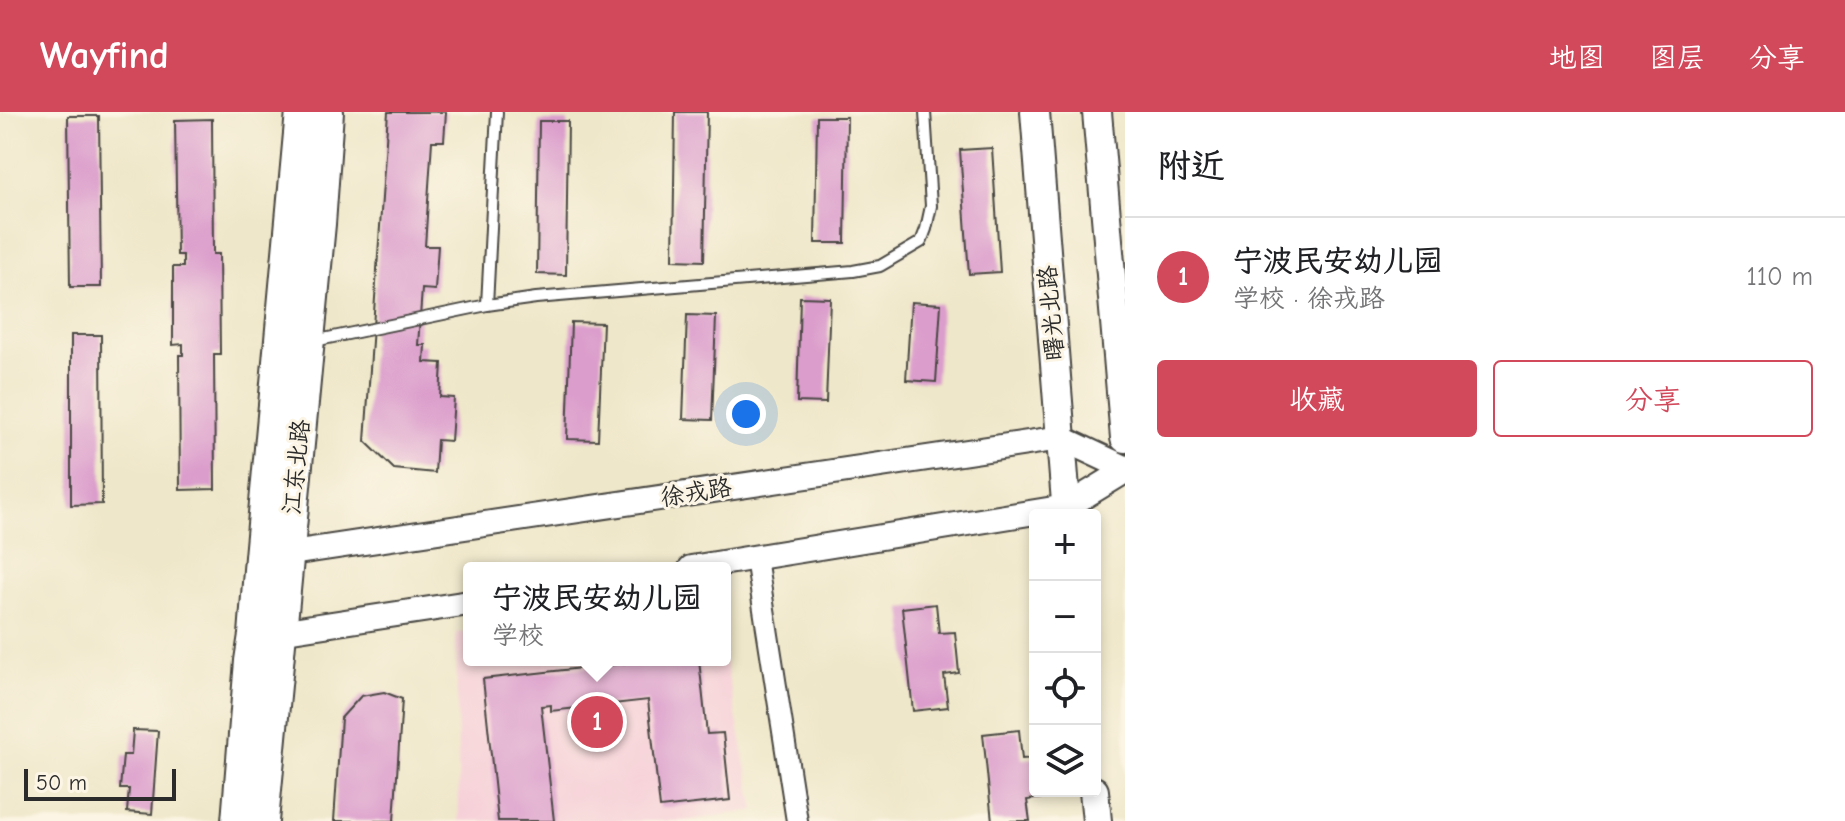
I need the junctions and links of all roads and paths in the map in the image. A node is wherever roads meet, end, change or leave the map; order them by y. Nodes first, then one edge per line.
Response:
1 (302, 112) edge
2 (327, 112) edge
3 (497, 112) edge
4 (925, 112) edge
5 (1035, 112) edge
6 (1097, 112) edge
7 (487, 305) junction
8 (308, 342) junction
9 (1061, 438) junction
10 (1125, 438) edge
11 (1125, 469) edge
12 (1066, 509) edge
13 (1069, 509) edge
14 (1029, 517) edge
15 (274, 556) junction
16 (756, 558) junction
17 (730, 562) edge
18 (463, 604) edge
19 (268, 634) junction
20 (1095, 797) edge
21 (238, 821) edge
22 (262, 821) edge
23 (797, 821) edge
24 (1097, 821) edge

1 - 15 main road, 江东北路
2 - 8 main road, 江东北路
3 - 7 lane
4 - 7 lane
5 - 9 main road, 曙光北路
6 - 10 main road
7 - 8 lane
8 - 15 main road, 江东北路
9 - 11 street
9 - 12 main road, 曙光北路
9 - 15 street, 徐戎路
11 - 13 street
14 - 16 street
15 - 19 main road, 江东北路
16 - 17 street
16 - 23 street
18 - 19 street
19 - 21 main road, 江东北路
19 - 22 main road, 江东北路
20 - 24 main road

